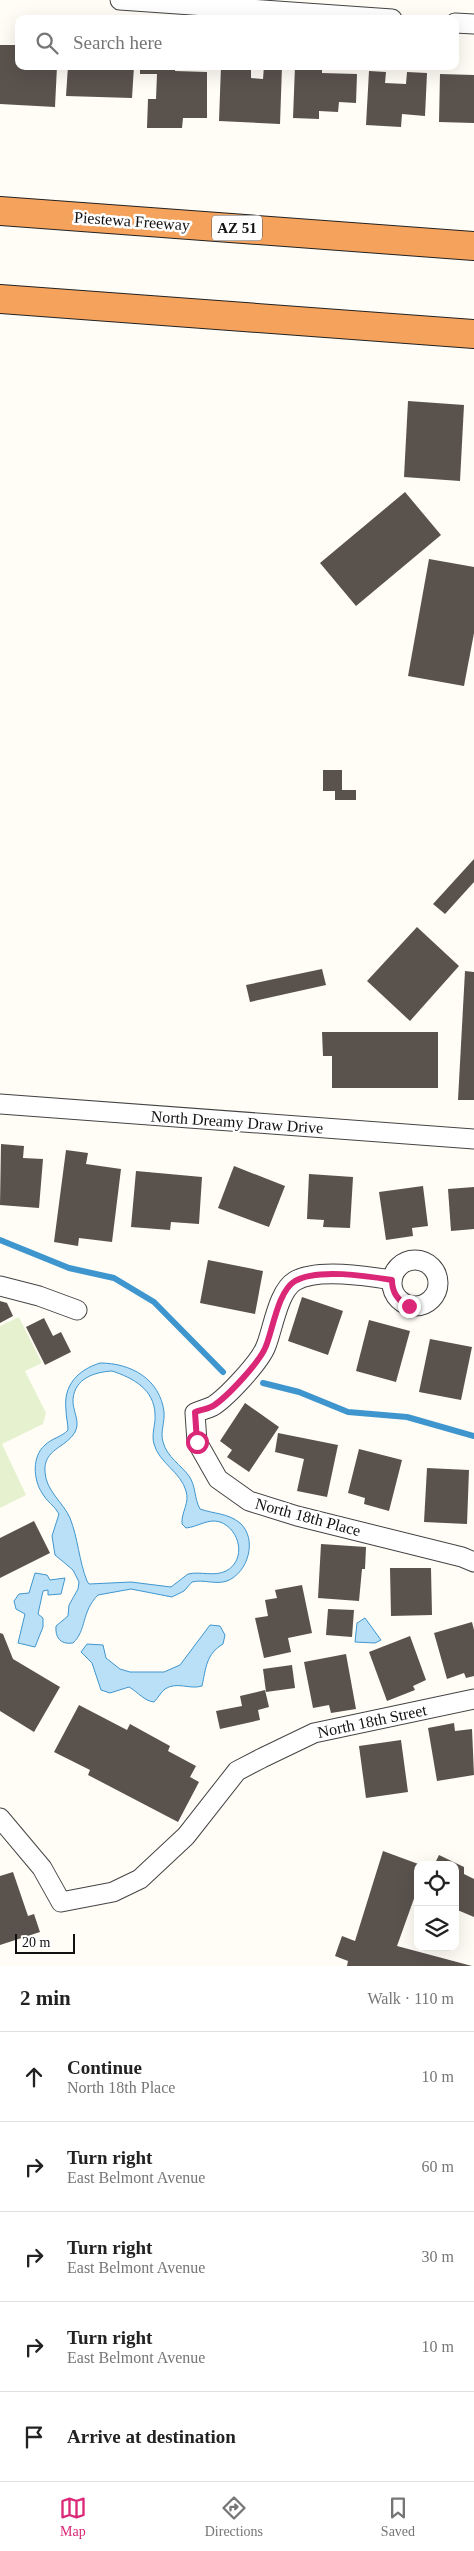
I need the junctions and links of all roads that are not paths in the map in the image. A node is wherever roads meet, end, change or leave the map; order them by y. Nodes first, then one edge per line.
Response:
1 (120, 0) edge
2 (335, 15) edge
3 (459, 23) edge
4 (474, 24) edge
5 (0, 211) edge
6 (474, 246) edge
7 (0, 299) edge
8 (474, 334) edge
9 (0, 1104) edge
10 (474, 1139) edge
11 (392, 1280) dead end
12 (0, 1286) edge
13 (77, 1310) dead end
14 (474, 1562) edge
15 (474, 1699) edge
16 (0, 1818) edge

1 - 2 street
3 - 4 street
5 - 6 highway, Piestewa Freeway / AZ 51
7 - 8 highway
9 - 10 street, North Dreamy Draw Drive
11 - 14 street, North 18th Place
12 - 13 street
15 - 16 street, North 18th Street

